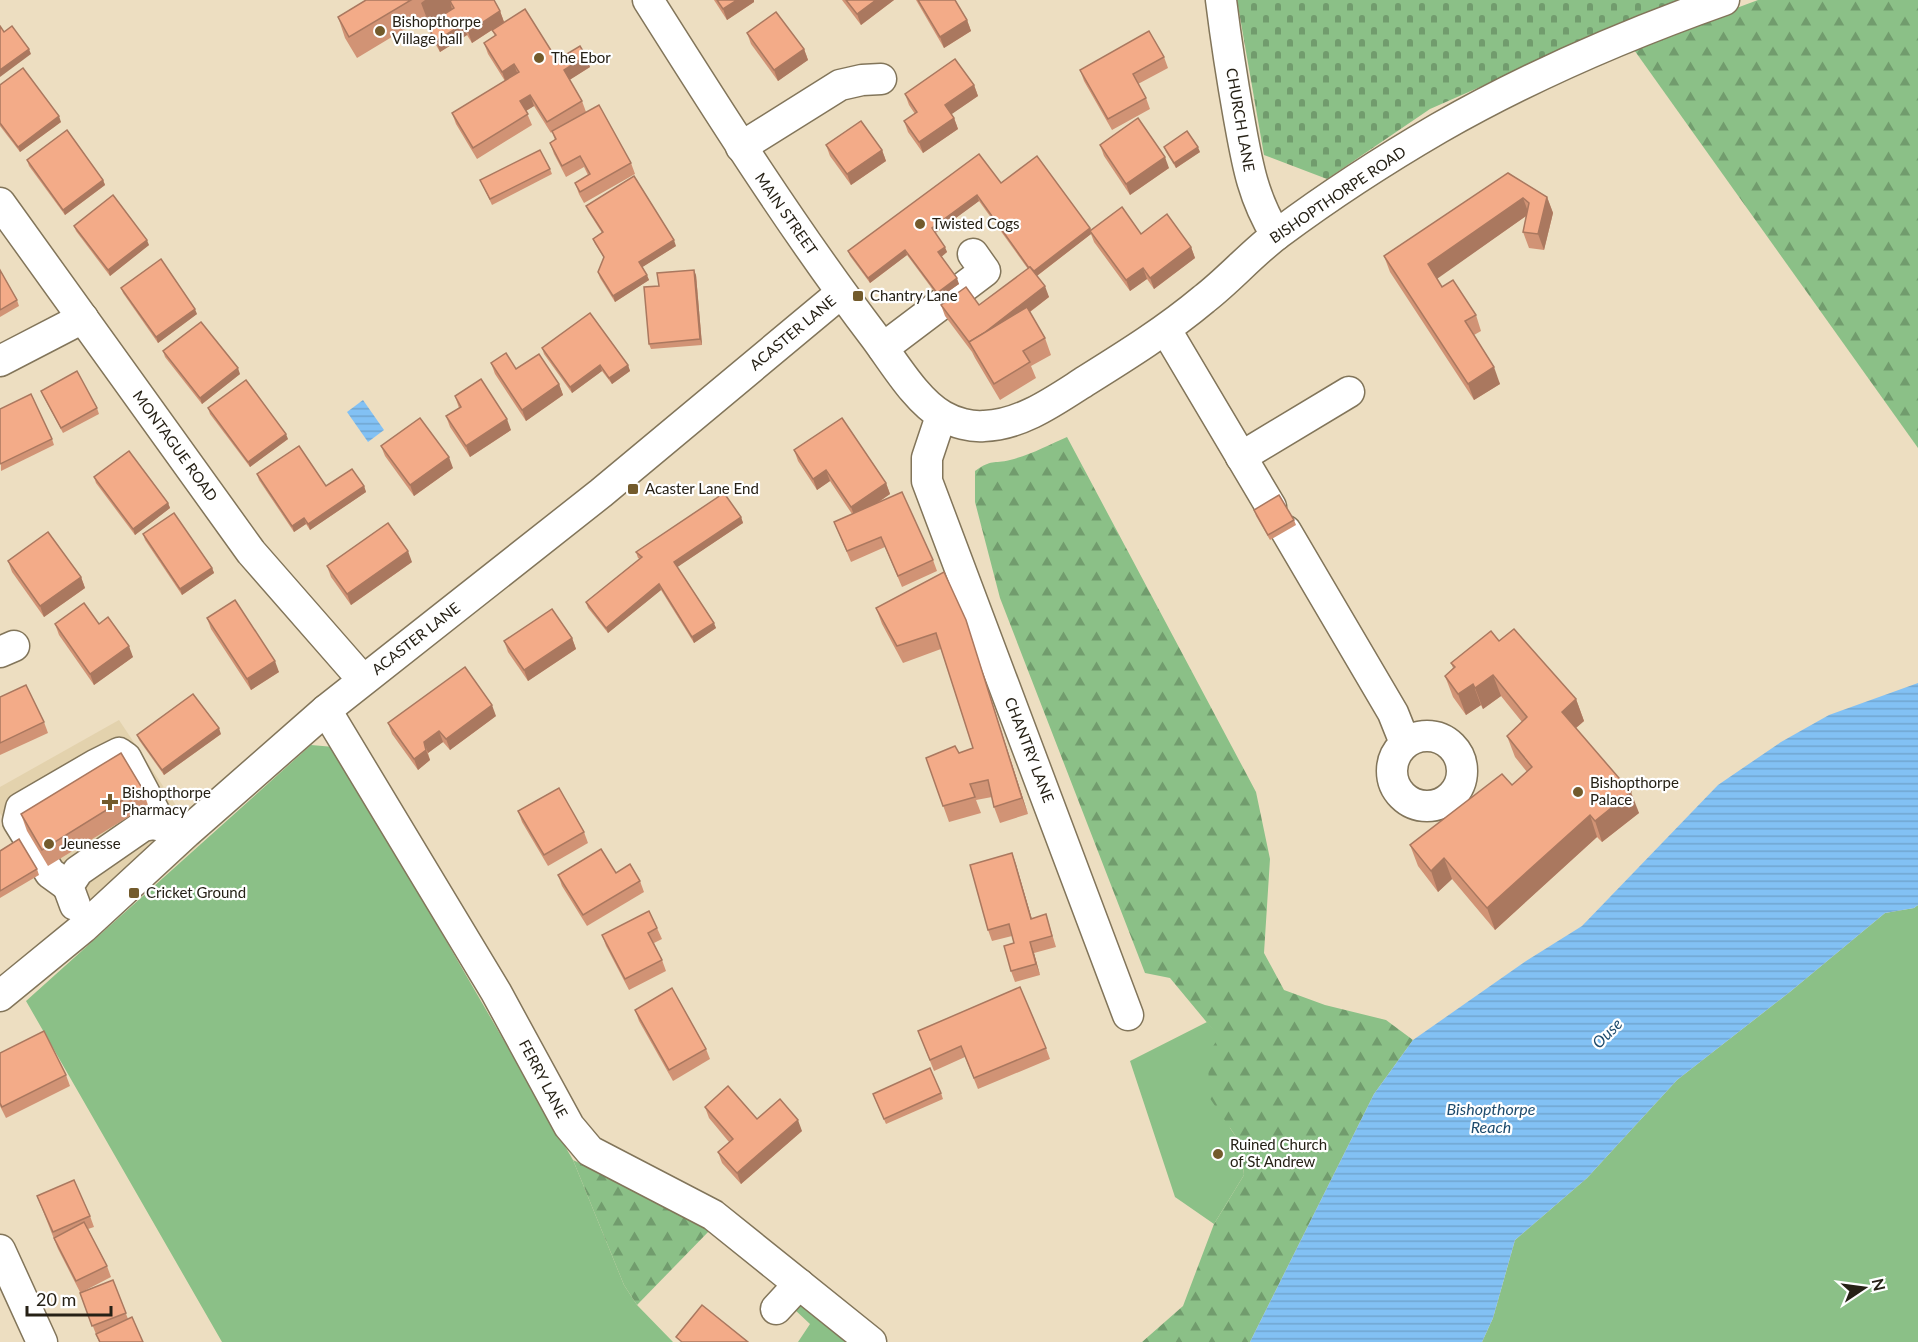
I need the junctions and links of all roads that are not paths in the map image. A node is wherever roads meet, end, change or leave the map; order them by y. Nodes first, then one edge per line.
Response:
1 (648, 0) edge
2 (1221, 0) edge
3 (1724, 0) edge
4 (881, 80) dead end
5 (741, 147) junction
6 (0, 203) edge
7 (1276, 235) junction
8 (973, 254) dead end
9 (841, 293) junction
10 (83, 318) junction
11 (1166, 330) junction
12 (883, 348) junction
13 (0, 361) edge
14 (1349, 392) dead end
15 (941, 416) junction
16 (1241, 457) junction
17 (363, 680) junction
18 (326, 710) junction
19 (1406, 743) dead end
20 (153, 824) junction
21 (187, 832) junction
22 (68, 886) junction
23 (83, 928) junction
24 (0, 996) edge
25 (1128, 1015) dead end
26 (0, 1250) edge
27 (799, 1284) junction
28 (776, 1309) dead end
29 (42, 1342) edge
30 (871, 1342) edge

1 - 5 street, MAIN STREET
2 - 7 street, CHURCH LANE
3 - 7 street, BISHOPTHORPE ROAD
4 - 5 street
5 - 9 street, MAIN STREET
6 - 10 street, MONTAGUE ROAD
7 - 11 street, BISHOPTHORPE ROAD
8 - 12 street
9 - 12 street, MAIN STREET
9 - 17 street, ACASTER LANE
10 - 13 street
10 - 17 street, MONTAGUE ROAD
11 - 15 street, BISHOPTHORPE ROAD
11 - 16 street
12 - 15 street, MAIN STREET
14 - 16 street
15 - 25 street, CHANTRY LANE
16 - 19 street
17 - 18 street, ACASTER LANE
18 - 21 street, ACASTER LANE
18 - 27 street, FERRY LANE
20 - 21 street
20 - 22 street
20 - 22 street
21 - 23 street, ACASTER LANE
22 - 23 street
23 - 24 street, ACASTER LANE
26 - 29 street
27 - 28 street
27 - 30 street, FERRY LANE

